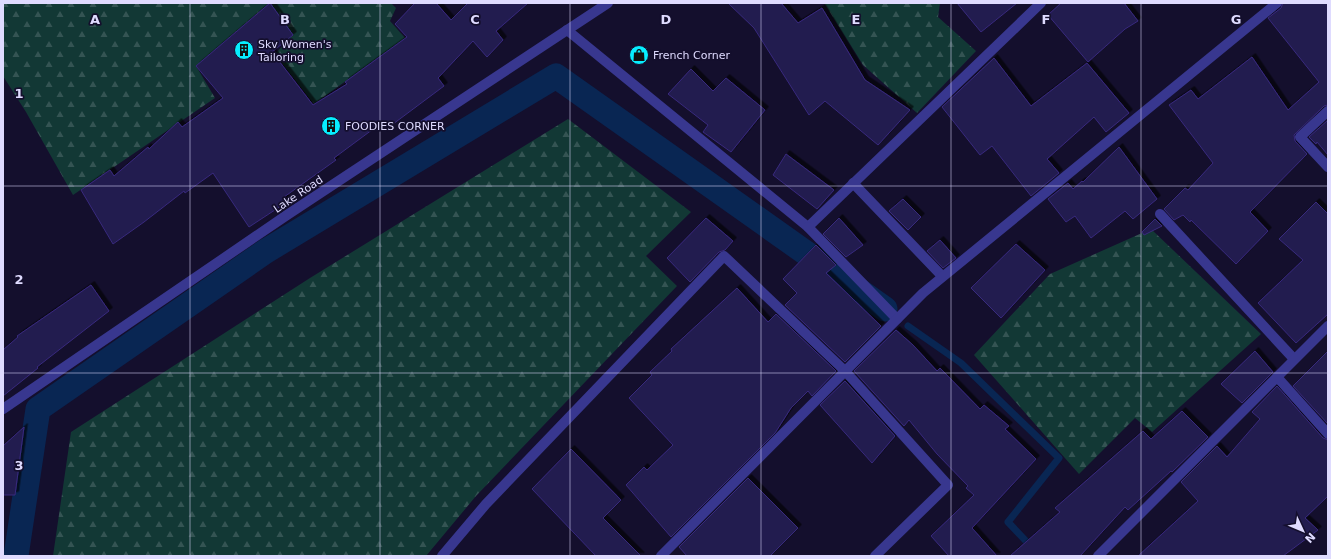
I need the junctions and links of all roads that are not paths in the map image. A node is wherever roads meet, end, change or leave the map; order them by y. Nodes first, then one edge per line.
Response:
1 (608, 3) edge
2 (1041, 3) edge
3 (1276, 3) edge
4 (567, 30) junction
5 (1328, 111) edge
6 (1328, 167) edge
7 (853, 183) junction
8 (1160, 214) dead end
9 (808, 227) junction
10 (942, 276) junction
11 (897, 319) junction
12 (1328, 326) edge
13 (1294, 359) junction
14 (845, 371) junction
15 (1277, 377) junction
16 (3, 409) edge
17 (1328, 434) edge
18 (442, 556) edge
19 (661, 556) edge
20 (875, 556) edge
21 (1098, 556) edge

1 - 4 street, Lake Road
2 - 7 street
3 - 10 street
4 - 9 street
4 - 16 street, Lake Road
5 - 6 street
7 - 9 street
7 - 10 street
8 - 13 street
9 - 11 street
10 - 11 street
11 - 14 street
12 - 13 street
13 - 15 street
14 - 18 street
14 - 19 street
14 - 20 street
15 - 17 street
15 - 21 street

